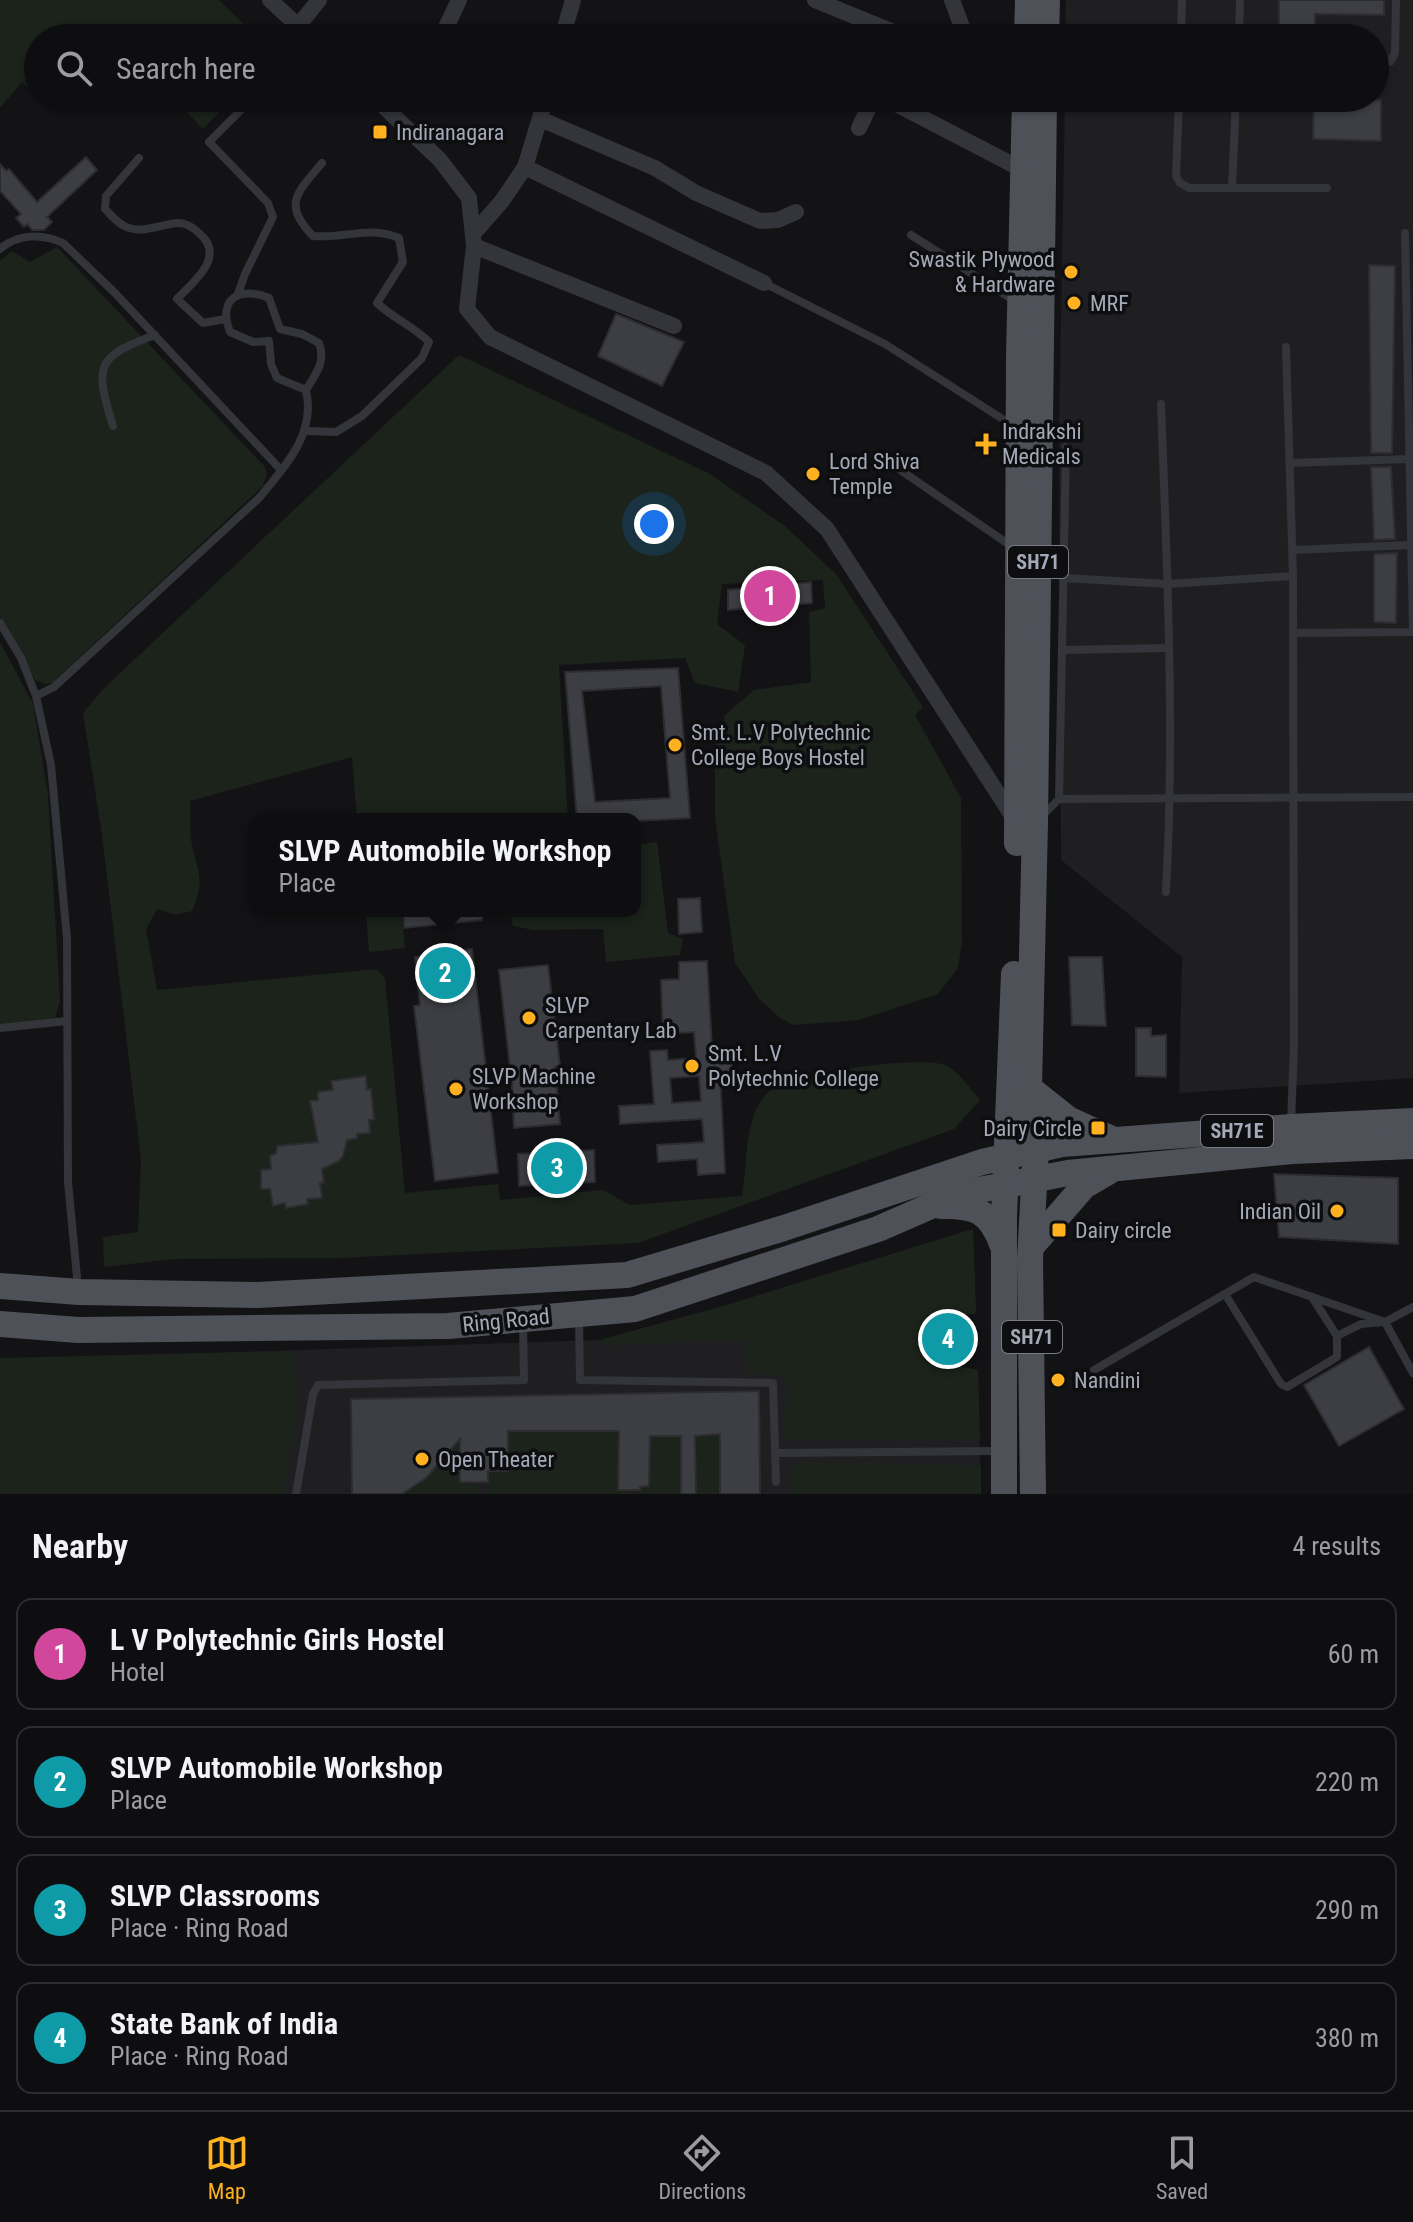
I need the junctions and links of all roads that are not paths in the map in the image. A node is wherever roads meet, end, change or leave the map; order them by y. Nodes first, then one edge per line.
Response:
1 (270, 0) edge
2 (319, 0) edge
3 (459, 0) edge
4 (573, 0) edge
5 (815, 0) edge
6 (952, 0) edge
7 (1028, 0) edge
8 (1047, 0) edge
9 (1182, 0) edge
10 (1240, 0) edge
11 (1396, 0) edge
12 (296, 24) edge
13 (300, 24) edge
14 (448, 24) edge
15 (566, 24) edge
16 (874, 24) edge
17 (961, 24) edge
18 (1027, 24) edge
19 (1046, 24) edge
20 (1181, 24) edge
21 (1239, 24) edge
22 (1389, 62) edge
23 (239, 112) edge
24 (394, 112) edge
25 (542, 112) edge
26 (867, 112) edge
27 (911, 112) edge
28 (1024, 112) edge
29 (1043, 112) edge
30 (1178, 112) edge
31 (1235, 112) edge
32 (540, 119) junction
33 (859, 128) dead end
34 (139, 158) dead end
35 (322, 163) dead end
36 (525, 167) junction
37 (1021, 169) junction
38 (1232, 188) junction
39 (1327, 188) dead end
40 (796, 212) dead end
41 (1405, 233) dead end
42 (911, 235) dead end
43 (474, 240) junction
44 (0, 249) edge
45 (764, 283) joint
46 (238, 294) junction
47 (1026, 316) junction
48 (225, 319) junction
49 (674, 326) dead end
50 (155, 335) junction
51 (1286, 347) dead end
52 (306, 390) junction
53 (1161, 404) dead end
54 (113, 426) dead end
55 (1019, 430) junction
56 (306, 431) junction
57 (1066, 447) dead end
58 (1409, 459) junction
59 (1290, 463) junction
60 (893, 465) dead end
61 (281, 470) junction
62 (1411, 545) junction
63 (1019, 550) junction
64 (1293, 550) junction
65 (1293, 576) junction
66 (1064, 578) junction
67 (1168, 584) junction
68 (0, 623) edge
69 (1413, 632) edge
70 (1293, 633) junction
71 (1169, 648) junction
72 (1062, 650) junction
73 (36, 696) junction
74 (1294, 796) junction
75 (1171, 797) junction
76 (1413, 797) edge
77 (1059, 799) junction
78 (1026, 823) junction
79 (1166, 892) dead end
80 (67, 1021) junction
81 (0, 1028) edge
82 (1019, 1094) junction
83 (1413, 1121) edge
84 (1291, 1127) junction
85 (1115, 1140) junction
86 (1413, 1146) edge
87 (1036, 1148) junction
88 (994, 1159) junction
89 (1115, 1168) junction
90 (928, 1180) junction
91 (1034, 1181) junction
92 (998, 1186) junction
93 (932, 1207) junction
94 (1018, 1249) junction
95 (559, 1279) junction
96 (0, 1286) edge
97 (79, 1292) junction
98 (1225, 1294) junction
99 (1312, 1297) junction
100 (1413, 1307) edge
101 (569, 1314) junction
102 (523, 1319) junction
103 (1385, 1322) junction
104 (0, 1324) edge
105 (75, 1329) junction
106 (1337, 1336) junction
107 (1094, 1370) dead end
108 (1413, 1373) edge
109 (1004, 1378) junction
110 (1033, 1378) junction
111 (1004, 1451) junction
112 (777, 1453) junction
113 (776, 1482) dead end
114 (296, 1494) edge
115 (1004, 1494) edge
116 (1033, 1494) edge

1 - 12 street
2 - 13 street
3 - 14 street
4 - 15 street
5 - 16 street
6 - 17 street
7 - 18 main road
8 - 19 main road
9 - 20 lane
10 - 21 lane
11 - 22 lane
23 - 46 lane
24 - 43 street
25 - 32 street
26 - 33 street
27 - 37 street
28 - 37 main road, SH71
29 - 47 main road, SH71
30 - 38 lane
31 - 38 lane
32 - 36 street
32 - 40 street
34 - 48 lane
35 - 56 lane
36 - 43 street
36 - 45 street
37 - 47 main road, SH71
38 - 39 lane
41 - 58 lane
42 - 47 lane
43 - 49 street
43 - 78 street
44 - 50 lane
45 - 55 lane
46 - 48 lane
46 - 52 lane
47 - 55 main road, SH71
47 - 78 main road, SH71
48 - 52 lane
50 - 54 lane
50 - 61 lane
51 - 59 lane
52 - 56 lane
53 - 67 lane
55 - 63 main road, SH71
56 - 61 lane
57 - 66 lane
58 - 59 lane
58 - 62 lane
59 - 64 lane
60 - 63 lane
61 - 73 lane
62 - 64 lane
62 - 69 lane
63 - 78 main road, SH71
64 - 65 lane
65 - 67 lane
65 - 70 lane
66 - 67 lane
66 - 72 lane
67 - 71 lane
68 - 73 lane
69 - 70 lane
70 - 74 lane
71 - 72 lane
71 - 75 lane
72 - 77 lane
73 - 80 lane
74 - 75 lane
74 - 76 lane
74 - 84 lane
75 - 77 lane
75 - 79 lane
77 - 78 lane
78 - 82 main road, SH71
80 - 81 lane
80 - 97 lane
82 - 85 main road
82 - 87 main road, SH71
82 - 88 main road, SH71
82 - 90 main road
83 - 84 main road, SH71E
84 - 85 main road, SH71E
85 - 87 main road, SH71E
86 - 89 main road, SH71E
87 - 88 main road, SH71E
87 - 91 main road, SH71
88 - 90 main road, Ring Road
88 - 92 main road, SH71
89 - 91 main road, SH71E
89 - 94 main road
90 - 95 main road, Ring Road
91 - 92 main road, SH71E
91 - 94 main road, SH71
92 - 93 main road, Ring Road
92 - 94 main road, SH71
93 - 94 main road
93 - 101 main road, Ring Road
94 - 109 main road, SH71
94 - 110 main road, SH71
95 - 97 main road, Ring Road
95 - 101 main road
96 - 97 main road, Ring Road
97 - 105 main road
98 - 99 lane
98 - 106 lane
98 - 107 lane
99 - 103 lane
99 - 106 lane
100 - 103 lane
101 - 102 main road, Ring Road
101 - 112 lane
102 - 105 main road, Ring Road
102 - 114 lane
103 - 106 lane
103 - 108 lane
104 - 105 main road, Ring Road
109 - 110 main road
109 - 111 main road, SH71
110 - 116 main road, SH71
111 - 112 lane
111 - 115 main road, SH71
112 - 113 lane

